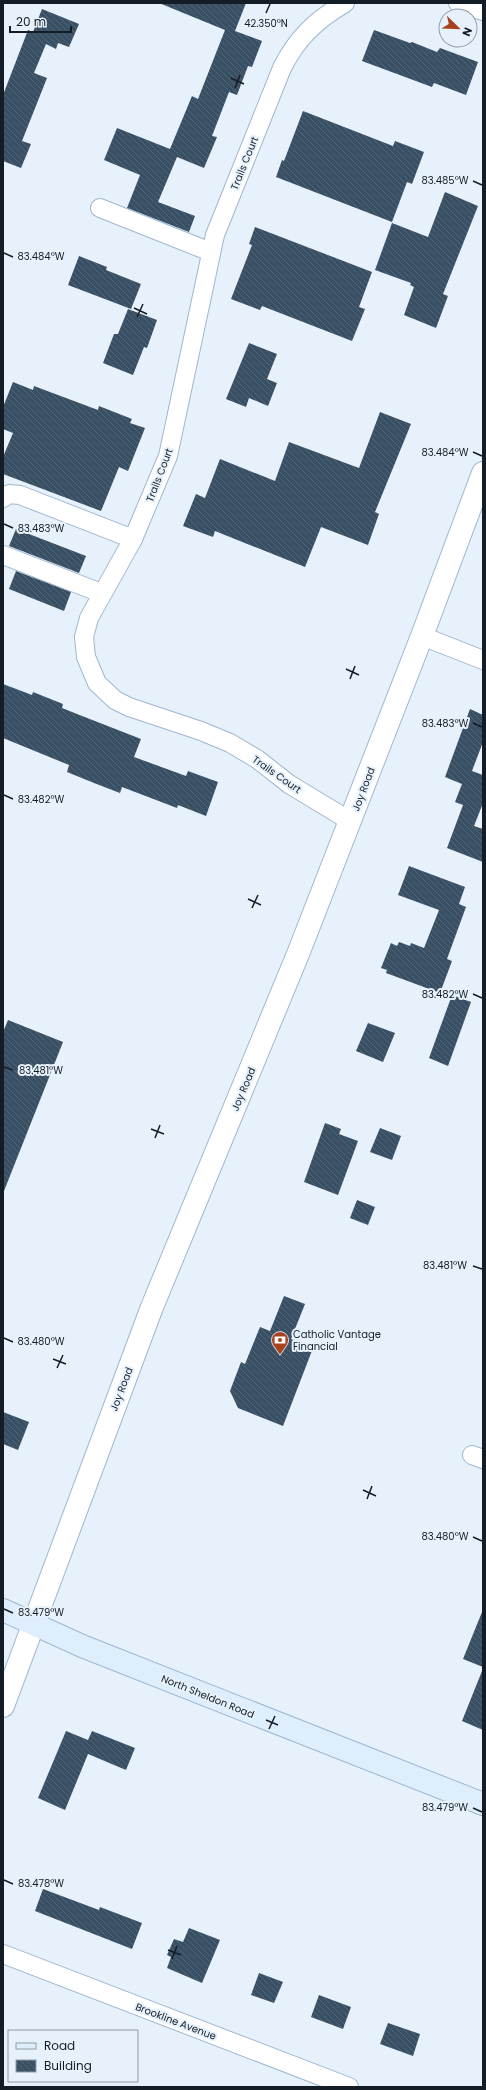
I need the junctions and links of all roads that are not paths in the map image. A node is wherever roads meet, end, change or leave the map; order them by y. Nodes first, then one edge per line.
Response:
1 (345, 3) edge
2 (458, 3) edge
3 (483, 11) edge
4 (100, 208) dead end
5 (211, 252) junction
6 (483, 473) edge
7 (3, 498) edge
8 (133, 539) junction
9 (3, 555) edge
10 (101, 593) junction
11 (422, 636) junction
12 (483, 660) edge
13 (350, 821) junction
14 (3, 1610) edge
15 (35, 1623) junction
16 (3, 1706) edge
17 (483, 1804) edge
18 (3, 1954) edge
19 (349, 2087) edge

1 - 5 street, Trails Court
2 - 3 street
4 - 5 street
5 - 8 street, Trails Court
6 - 11 street, Joy Road
7 - 8 street
8 - 10 street, Trails Court
9 - 10 street
10 - 13 street, Trails Court
11 - 12 street
11 - 13 street, Joy Road
13 - 15 street, Joy Road
14 - 15 main road, North Sheldon Road
15 - 16 street, Joy Road
15 - 17 main road, North Sheldon Road
18 - 19 street, Brookline Avenue

